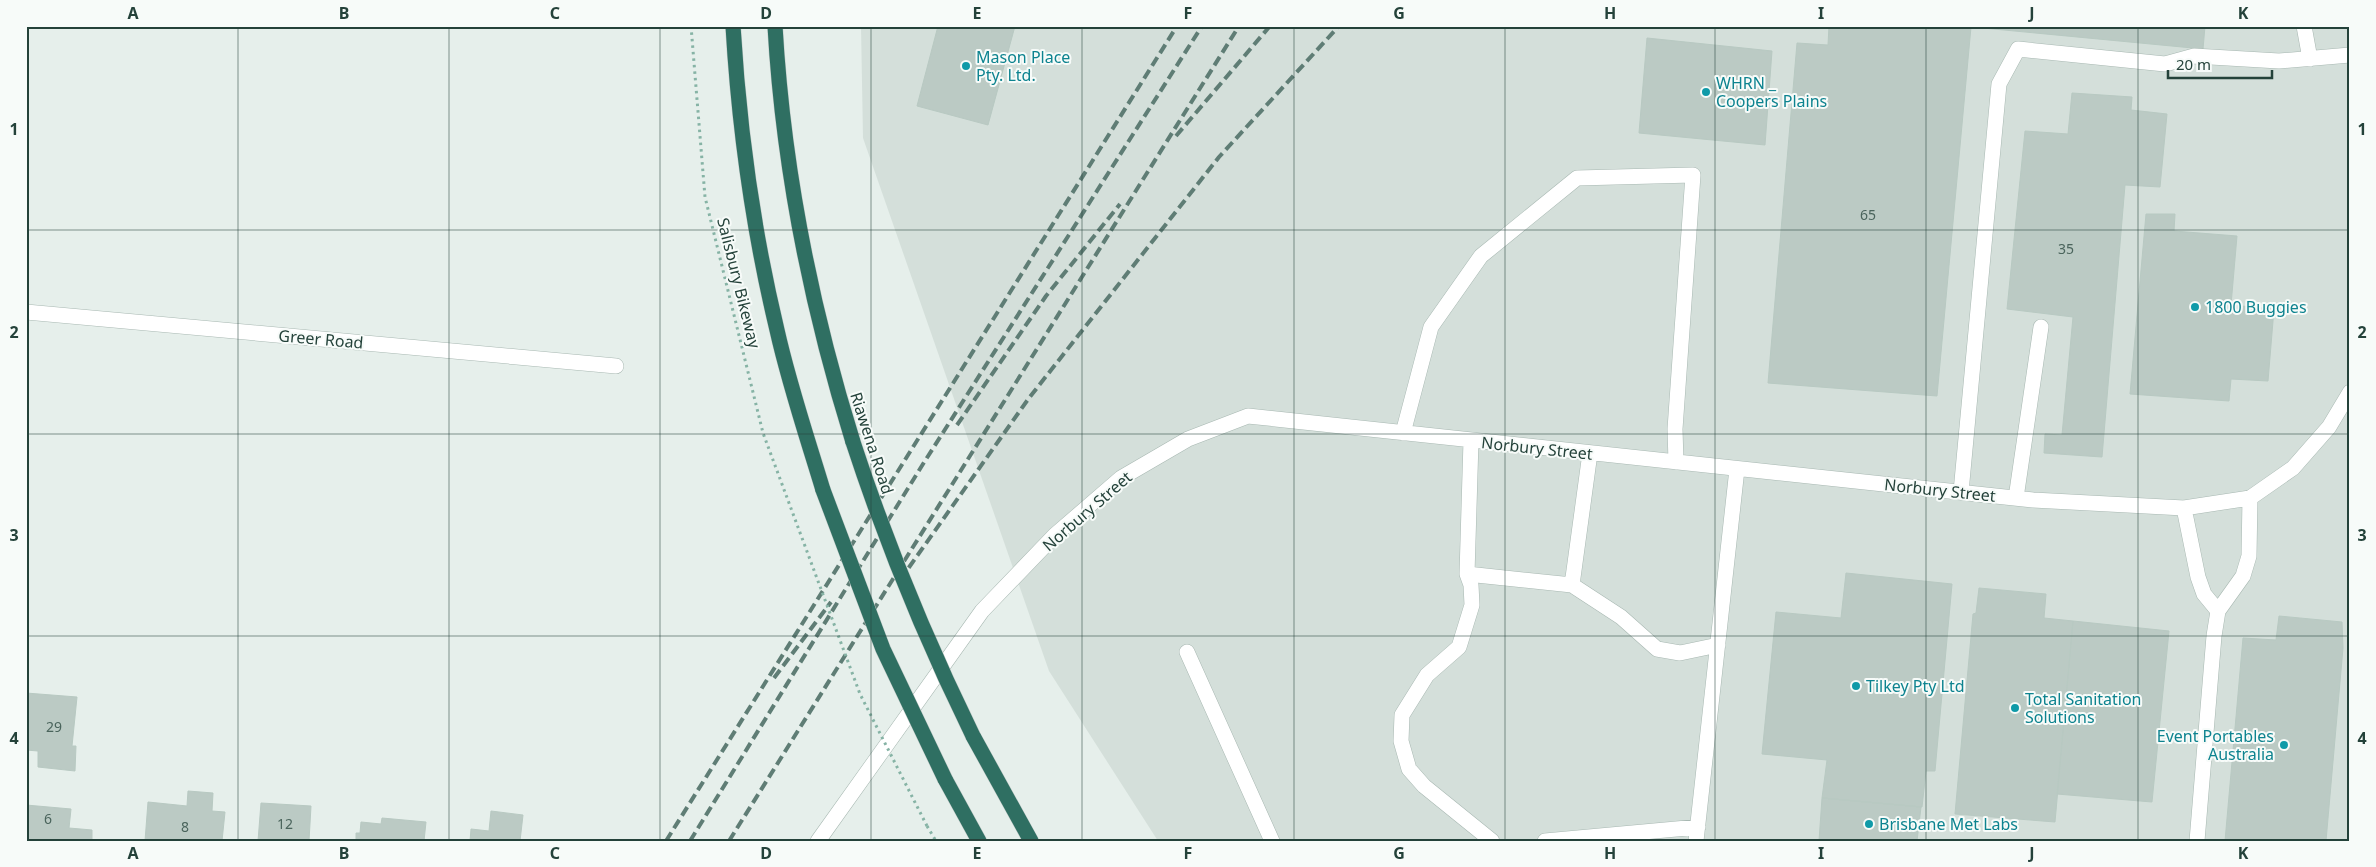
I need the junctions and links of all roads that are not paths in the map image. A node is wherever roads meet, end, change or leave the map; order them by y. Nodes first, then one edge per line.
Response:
1 (733, 26) edge
2 (775, 26) edge
3 (2304, 26) edge
4 (2350, 55) edge
5 (2310, 58) junction
6 (26, 312) edge
7 (2041, 327) dead end
8 (616, 366) dead end
9 (2350, 392) edge
10 (1403, 433) junction
11 (1471, 441) junction
12 (1590, 453) junction
13 (1676, 462) junction
14 (1737, 469) junction
15 (1961, 492) junction
16 (2016, 498) junction
17 (2250, 498) junction
18 (2184, 508) junction
19 (1467, 574) junction
20 (1572, 585) junction
21 (2218, 611) junction
22 (1718, 645) junction
23 (1187, 652) dead end
24 (1697, 834) edge
25 (818, 841) edge
26 (979, 841) edge
27 (1031, 841) edge
28 (1272, 841) edge
29 (1492, 841) edge
30 (1545, 841) edge
31 (2197, 841) edge

1 - 26 highway, bridge
2 - 27 highway, Riawena Road, bridge
3 - 5 street
4 - 5 street
5 - 15 street
6 - 8 street, Greer Road
7 - 16 street
9 - 17 street, Norbury Street
10 - 11 street, Norbury Street
10 - 13 street
10 - 25 street, Norbury Street
11 - 12 street, Norbury Street
11 - 19 street
12 - 13 street, Norbury Street
12 - 20 street
13 - 14 street, Norbury Street
14 - 15 street, Norbury Street
14 - 22 street
15 - 16 street, Norbury Street
16 - 18 street, Norbury Street
17 - 18 street, Norbury Street
17 - 21 street
18 - 21 street
19 - 20 street
19 - 29 street
20 - 22 street
21 - 31 street
22 - 24 street
23 - 28 street
24 - 30 street

